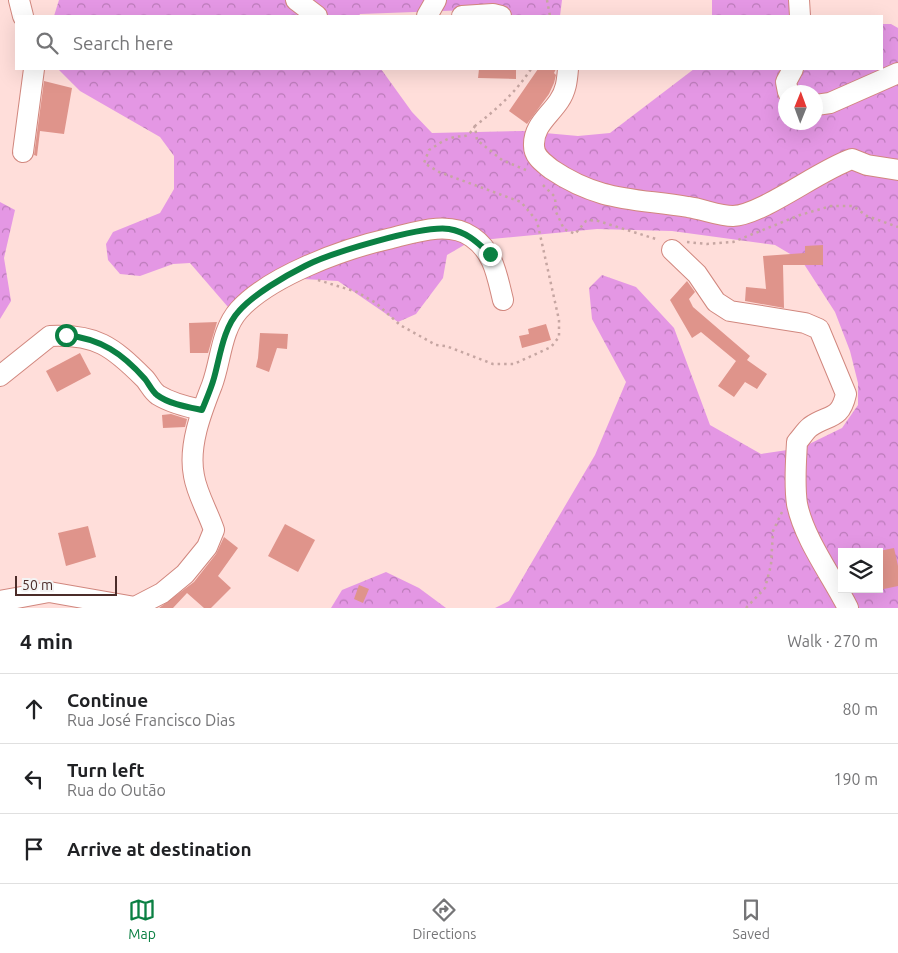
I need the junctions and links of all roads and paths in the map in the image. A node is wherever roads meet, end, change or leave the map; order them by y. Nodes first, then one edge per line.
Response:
1 (19, 0) edge
2 (296, 0) edge
3 (436, 0) edge
4 (547, 0) edge
5 (799, 0) edge
6 (23, 15) edge
7 (316, 15) edge
8 (427, 15) edge
9 (478, 15) edge
10 (497, 15) edge
11 (550, 15) edge
12 (800, 15) edge
13 (34, 70) edge
14 (568, 70) edge
15 (792, 70) edge
16 (898, 74) edge
17 (787, 85) edge
18 (823, 104) edge
19 (475, 126) dead end
20 (23, 152) dead end
21 (898, 170) edge
22 (898, 227) edge
23 (669, 242) joint
24 (315, 280) dead end
25 (503, 300) dead end
26 (0, 376) edge
27 (202, 410) junction
28 (797, 504) junction
29 (0, 601) edge
30 (746, 608) edge
31 (848, 608) edge

1 - 6 street
2 - 7 street
3 - 8 street
4 - 11 path
5 - 12 street
9 - 10 street
13 - 20 street
14 - 21 street
15 - 17 street
16 - 18 street
19 - 24 path
22 - 23 path
23 - 28 street
25 - 27 street
26 - 27 street
27 - 29 street
28 - 30 path
28 - 31 street

